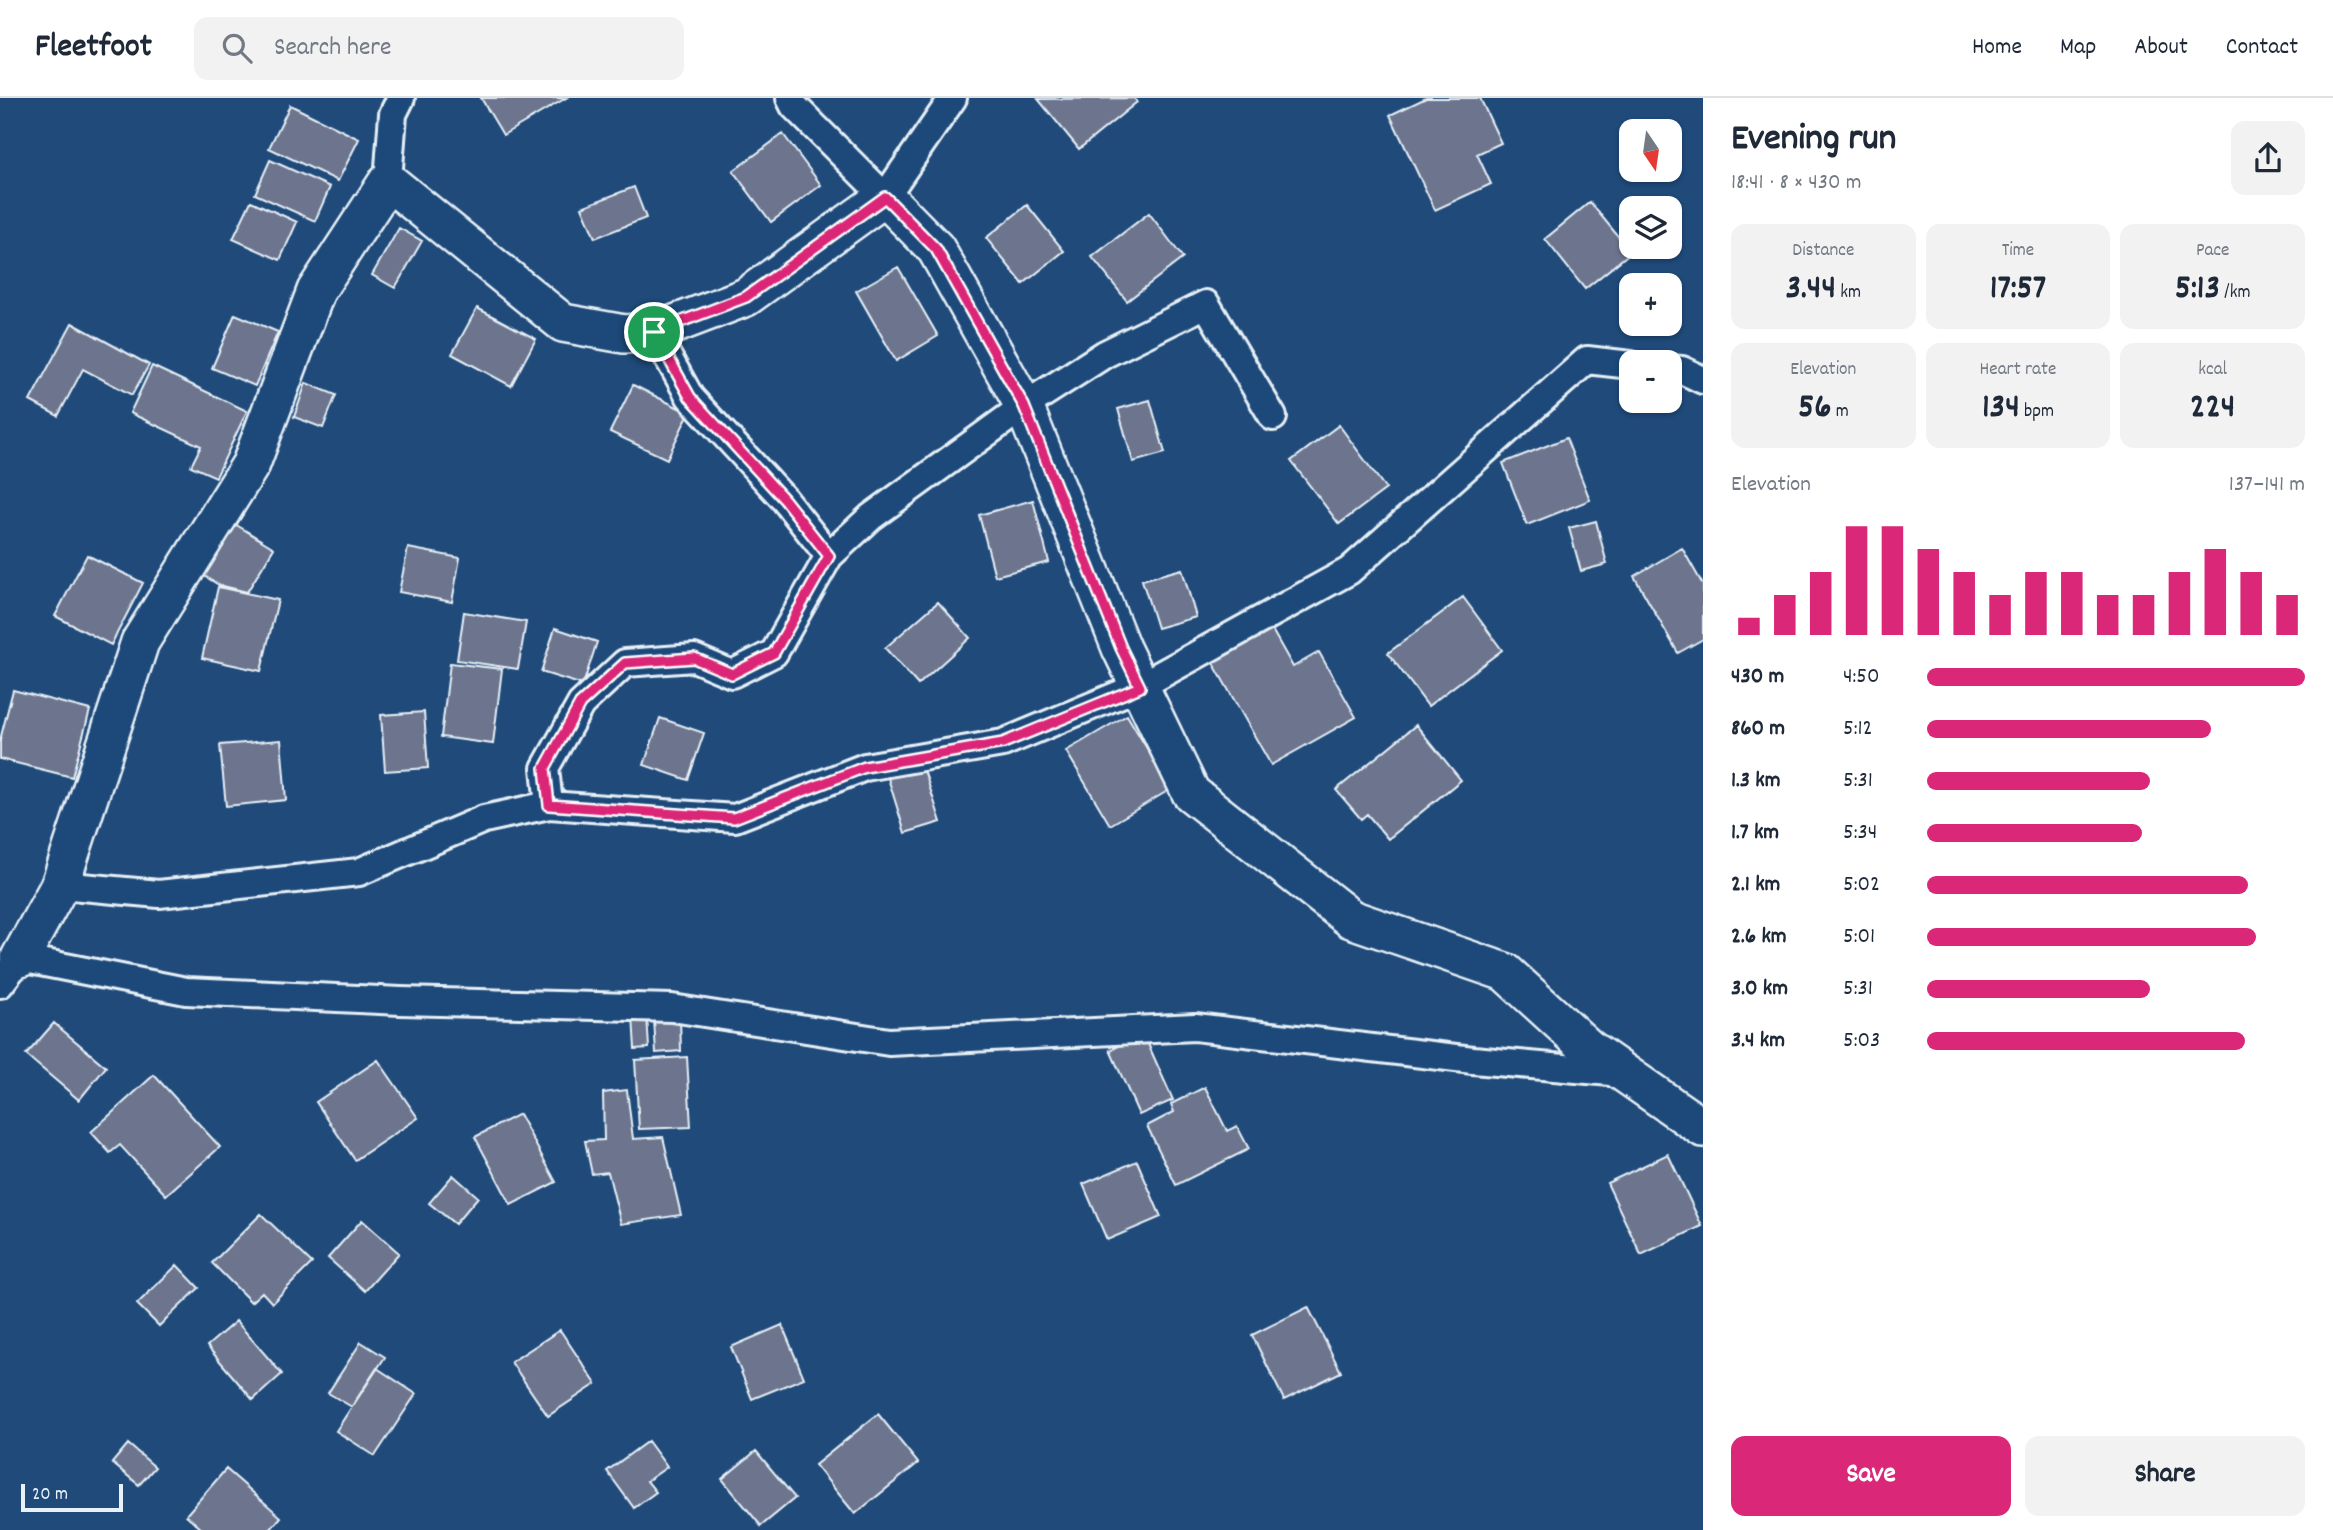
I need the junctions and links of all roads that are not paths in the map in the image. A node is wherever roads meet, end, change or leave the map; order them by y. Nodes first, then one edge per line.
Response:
1 (401, 98) edge
2 (790, 98) edge
3 (953, 98) edge
4 (388, 181) junction
5 (885, 197) junction
6 (654, 332) junction
7 (1619, 364) edge
8 (1682, 370) edge
9 (1703, 380) edge
10 (1024, 406) junction
11 (1273, 417) dead end
12 (829, 556) junction
13 (1140, 687) junction
14 (549, 805) junction
15 (60, 885) junction
16 (10, 971) edge
17 (1625, 1074) junction
18 (1703, 1128) edge

1 - 4 street
2 - 5 street
3 - 5 street
4 - 6 street
4 - 15 street
5 - 6 street
5 - 10 street
6 - 12 street
7 - 13 street
8 - 9 street
10 - 11 street
10 - 12 street
10 - 13 street
12 - 14 street
13 - 14 street
13 - 17 street
14 - 15 street
15 - 16 street
16 - 17 street
17 - 18 street

